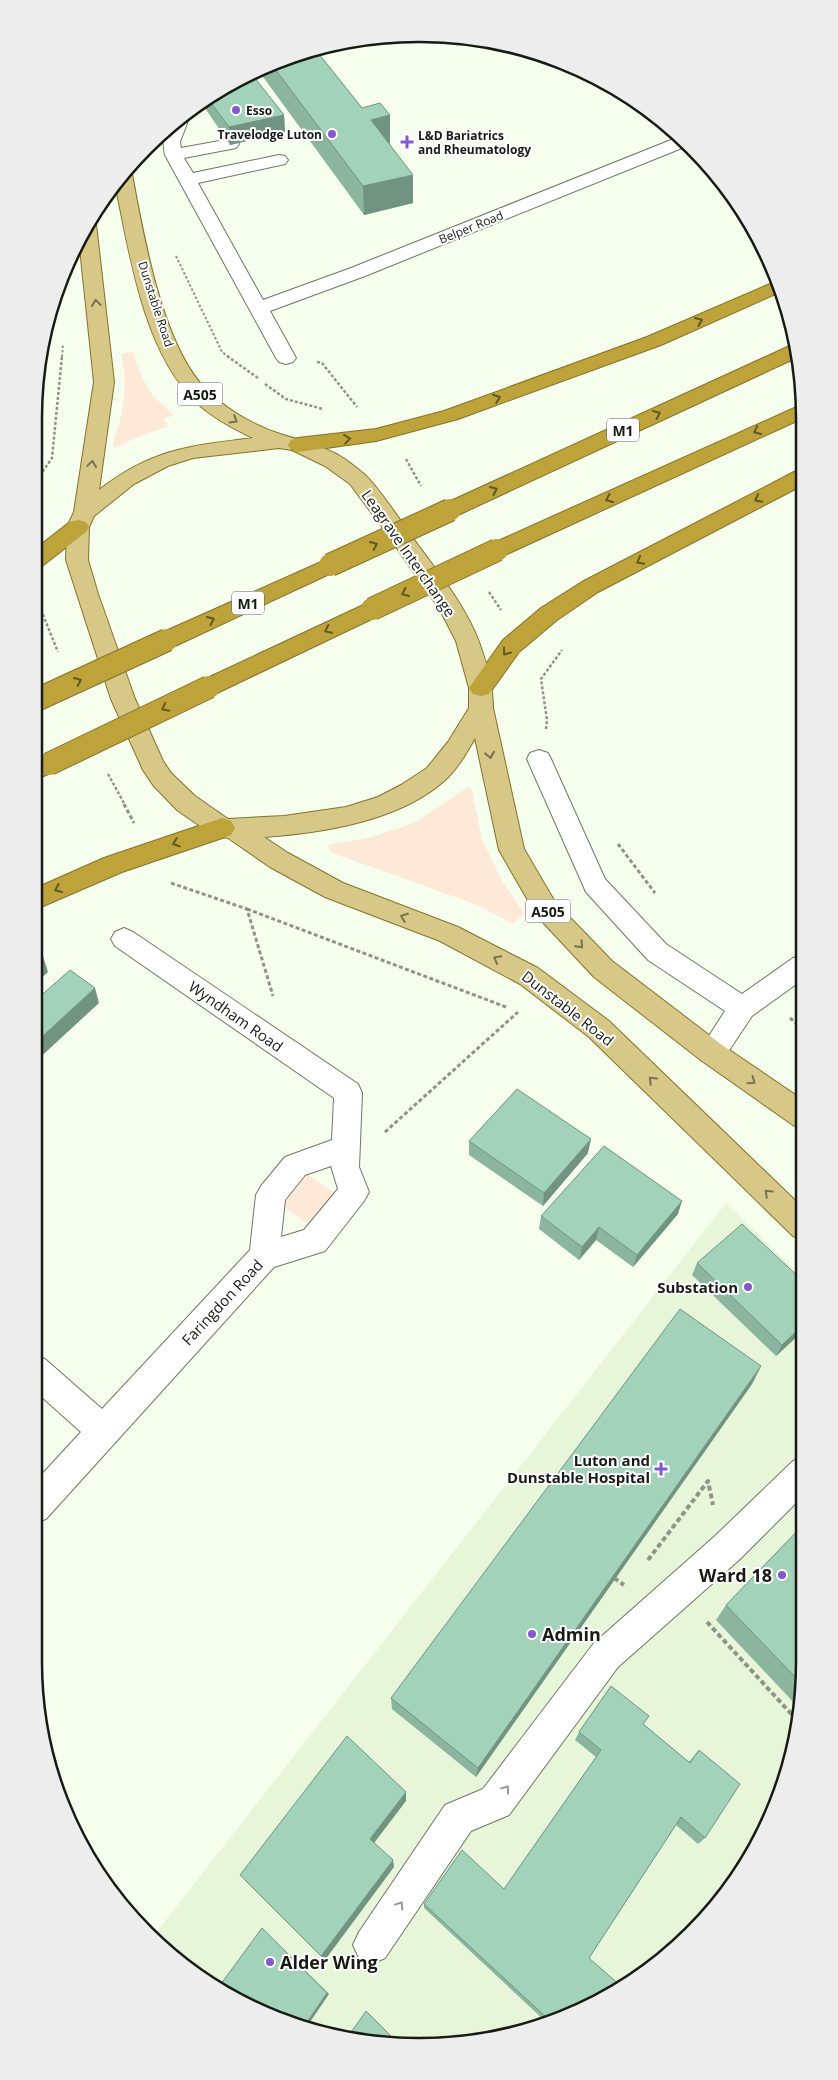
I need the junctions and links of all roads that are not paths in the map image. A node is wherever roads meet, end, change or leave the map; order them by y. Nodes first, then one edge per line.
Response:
1 (174, 133) edge
2 (230, 144) edge
3 (676, 144) edge
4 (174, 155) junction
5 (279, 160) dead end
6 (188, 180) junction
7 (125, 184) edge
8 (89, 239) edge
9 (346, 254) dead end
10 (358, 272) junction
11 (772, 289) edge
12 (259, 308) junction
13 (789, 353) edge
14 (286, 358) road end
15 (796, 413) edge
16 (289, 443) junction
17 (796, 480) edge
18 (82, 519) junction
19 (42, 554) edge
20 (42, 697) edge
21 (481, 698) junction
22 (539, 758) road end
23 (42, 768) edge
24 (228, 828) junction
25 (42, 896) edge
26 (124, 939) dead end
27 (796, 970) edge
28 (752, 1001) junction
29 (712, 1053) junction
30 (348, 1093) joint
31 (796, 1111) edge
32 (346, 1158) junction
33 (796, 1220) edge
34 (264, 1256) junction
35 (42, 1377) edge
36 (103, 1431) junction
37 (796, 1480) edge
38 (42, 1498) edge
39 (372, 1945) dead end

1 - 4 street
2 - 4 street
3 - 10 street, Belper Road
4 - 6 street
5 - 6 street
6 - 12 street
7 -> 16 main road, Dunstable Road / A505
18 -> 8 main road
9 - 10 street
10 - 12 street, Belper Road
16 -> 11 highway
12 - 14 street
20 -> 13 highway, M1, bridge
15 -> 23 highway, bridge
16 - 18 main road
16 - 21 main road, Leagrave Interchange
17 -> 21 highway
18 - 19 highway
18 - 24 main road
21 - 24 main road
21 -> 29 main road, A505
22 - 28 street
24 -> 25 highway
33 -> 24 main road, Dunstable Road
26 - 30 street, Wyndham Road
27 - 28 street
28 - 29 street
29 -> 31 main road, A505
30 - 32 street, Faringdon Road
32 - 34 street, Faringdon Road
32 - 34 street
34 - 36 street, Faringdon Road
35 - 36 street
36 - 38 street, Faringdon Road
39 -> 37 street

